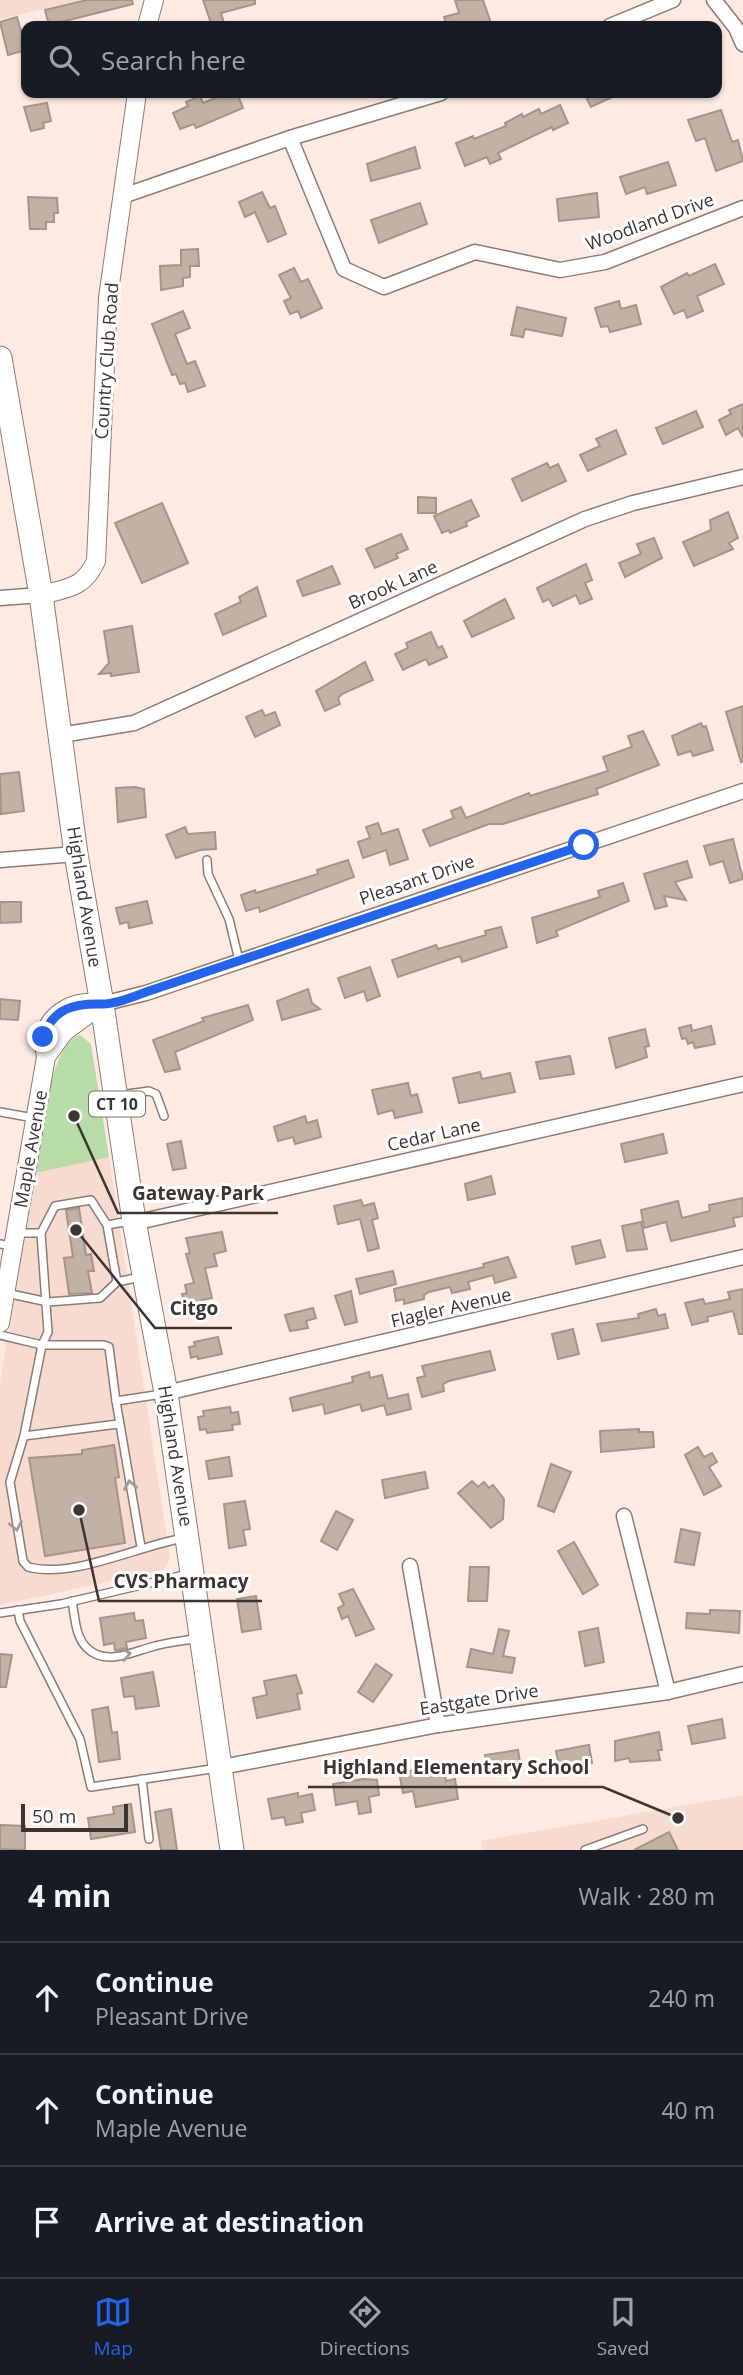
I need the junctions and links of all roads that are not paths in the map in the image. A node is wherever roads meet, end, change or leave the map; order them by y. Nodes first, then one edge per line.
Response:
1 (154, 0) edge
2 (673, 0) edge
3 (714, 0) edge
4 (148, 21) edge
5 (622, 21) edge
6 (743, 44) edge
7 (136, 98) edge
8 (424, 98) edge
9 (290, 138) junction
10 (123, 197) junction
11 (743, 208) edge
12 (0, 358) edge
13 (743, 477) edge
14 (41, 595) junction
15 (0, 598) edge
16 (61, 735) junction
17 (743, 791) edge
18 (76, 854) junction
19 (0, 860) edge
20 (207, 860) dead end
21 (239, 960) junction
22 (102, 1004) junction
23 (743, 1084) edge
24 (116, 1096) junction
25 (0, 1112) edge
26 (164, 1116) dead end
27 (35, 1118) junction
28 (134, 1222) junction
29 (107, 1225) junction
30 (41, 1233) junction
31 (10, 1241) edge
32 (743, 1257) edge
33 (144, 1276) junction
34 (117, 1282) junction
35 (6, 1293) junction
36 (48, 1303) junction
37 (0, 1323) edge
38 (0, 1335) edge
39 (42, 1345) junction
40 (166, 1393) junction
41 (116, 1401) junction
42 (118, 1424) junction
43 (24, 1436) junction
44 (624, 1516) dead end
45 (188, 1537) junction
46 (141, 1547) junction
47 (410, 1566) dead end
48 (193, 1573) junction
49 (72, 1601) junction
50 (18, 1610) junction
51 (0, 1613) edge
52 (203, 1637) junction
53 (743, 1674) edge
54 (668, 1692) junction
55 (438, 1725) junction
56 (222, 1767) junction
57 (142, 1779) junction
58 (643, 1829) dead end
59 (149, 1839) dead end
60 (232, 1850) edge
61 (585, 1850) edge

1 - 4 street
2 - 5 street
3 - 6 street
7 - 10 street, Country Club Road
8 - 9 street
9 - 10 street
9 - 11 street, Woodland Drive
10 - 14 street, Country Club Road
12 - 14 highway, Highland Avenue / CT 10
13 - 16 street, Brook Lane
14 - 15 street
14 - 16 highway, Highland Avenue / CT 10
16 - 18 highway, Highland Avenue / CT 10
17 - 21 street, Pleasant Drive
18 - 19 street
18 - 22 highway, Highland Avenue / CT 10
20 - 21 lane
21 - 22 street, Pleasant Drive
22 - 24 highway, Highland Avenue / CT 10
22 - 27 street, Maple Avenue
23 - 28 street, Cedar Lane
24 - 26 lane
24 - 28 highway, Highland Avenue / CT 10
25 - 27 lane
27 - 31 street, Maple Avenue
28 - 29 lane
28 - 33 highway, Highland Avenue / CT 10
29 - 30 lane
29 - 34 lane
30 - 31 lane
30 - 36 lane
31 - 35 street, Maple Avenue
32 - 40 street, Flagler Avenue
33 - 34 lane
33 - 40 highway, Highland Avenue / CT 10
34 - 36 lane
35 - 36 lane
35 - 37 street, Maple Avenue
36 - 39 lane
38 - 39 lane
39 - 41 lane
39 - 43 lane
40 - 41 lane
40 - 45 highway, Highland Avenue / CT 10
41 - 42 lane
42 - 43 lane
46 -> 42 lane
43 -> 46 lane
44 - 54 street
45 - 46 lane
45 - 48 highway, Highland Avenue / CT 10
47 - 55 street
48 - 49 lane
48 - 52 highway, Highland Avenue / CT 10
49 - 50 lane
49 -> 52 lane
50 - 51 lane
50 - 57 lane
52 - 56 highway, Highland Avenue / CT 10
53 - 54 street, Eastgate Drive
54 - 55 street, Eastgate Drive
55 - 56 street, Eastgate Drive
56 - 57 lane
56 - 60 highway, Highland Avenue / CT 10
57 - 59 lane
58 - 61 lane

